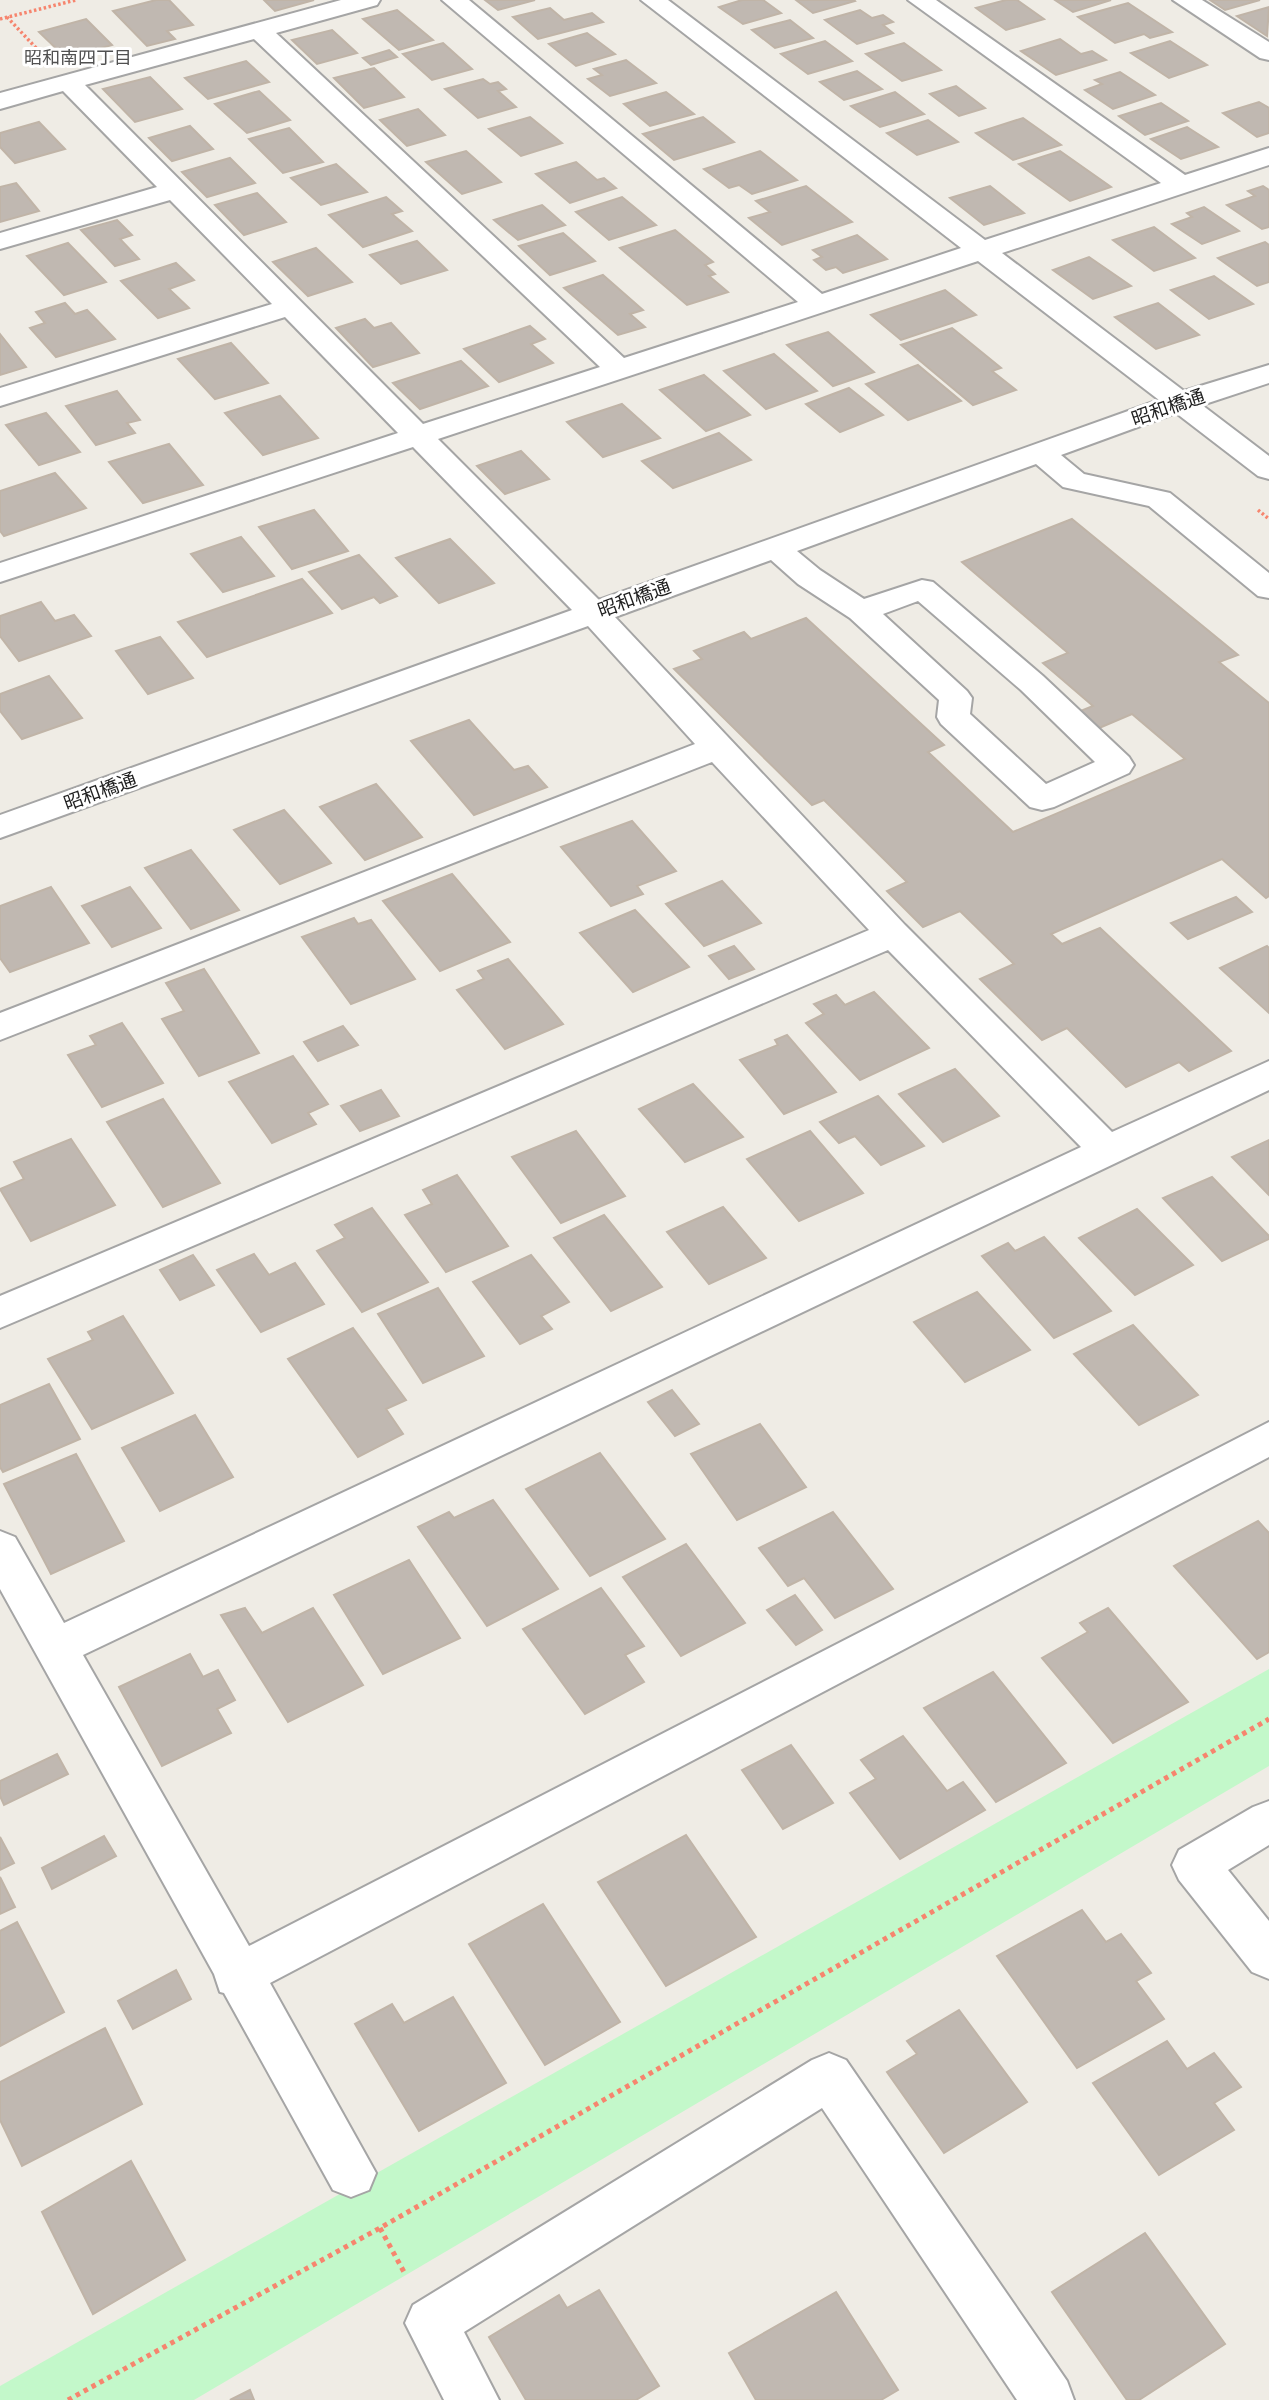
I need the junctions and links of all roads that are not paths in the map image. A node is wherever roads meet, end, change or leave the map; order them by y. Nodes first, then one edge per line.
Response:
1 (368, 0) edge
2 (454, 0) edge
3 (653, 0) edge
4 (919, 0) edge
5 (1185, 0) edge
6 (259, 30) junction
7 (1269, 54) edge
8 (68, 82) junction
9 (0, 100) edge
10 (1269, 156) edge
11 (1180, 184) junction
12 (176, 190) junction
13 (0, 242) edge
14 (981, 249) junction
15 (816, 303) junction
16 (290, 307) junction
17 (620, 370) junction
18 (1269, 374) edge
19 (0, 397) edge
20 (1180, 402) junction
21 (417, 437) junction
22 (1040, 452) junction
23 (1269, 470) edge
24 (775, 548) junction
25 (0, 573) edge
26 (1269, 589) edge
27 (860, 611) junction
28 (593, 612) junction
29 (717, 748) junction
30 (0, 827) edge
31 (893, 934) junction
32 (0, 1027) edge
33 (1269, 1074) edge
34 (1106, 1149) junction
35 (0, 1313) edge
36 (1269, 1438) edge
37 (0, 1549) edge
38 (56, 1647) junction
39 (1269, 1821) edge
40 (1269, 1957) edge
41 (237, 1976) junction
42 (351, 2173) road end
43 (473, 2400) edge
44 (1048, 2400) edge

1 - 6 street
2 - 15 street
3 - 14 street
4 - 11 street
5 - 7 street
6 - 8 street
6 - 17 street
8 - 9 street
8 - 12 street
10 - 11 street
11 - 14 street
12 - 13 street
12 - 16 street
14 - 15 street
14 - 20 street
15 - 17 street
16 - 19 street
16 - 21 street
17 - 21 street
18 - 20 street, 昭和橋通
20 - 22 street, 昭和橋通
20 - 23 street
21 - 25 street
21 - 28 street
22 - 24 street, 昭和橋通
22 - 26 street
24 - 27 street
24 - 28 street, 昭和橋通
27 - 27 street
28 - 29 street
28 - 30 street, 昭和橋通
29 - 31 street
29 - 32 street
31 - 34 street
31 - 35 street
33 - 34 street
34 - 38 street
36 - 41 street
37 - 38 street
38 - 41 street
39 - 40 street
41 - 42 street
43 - 44 street

